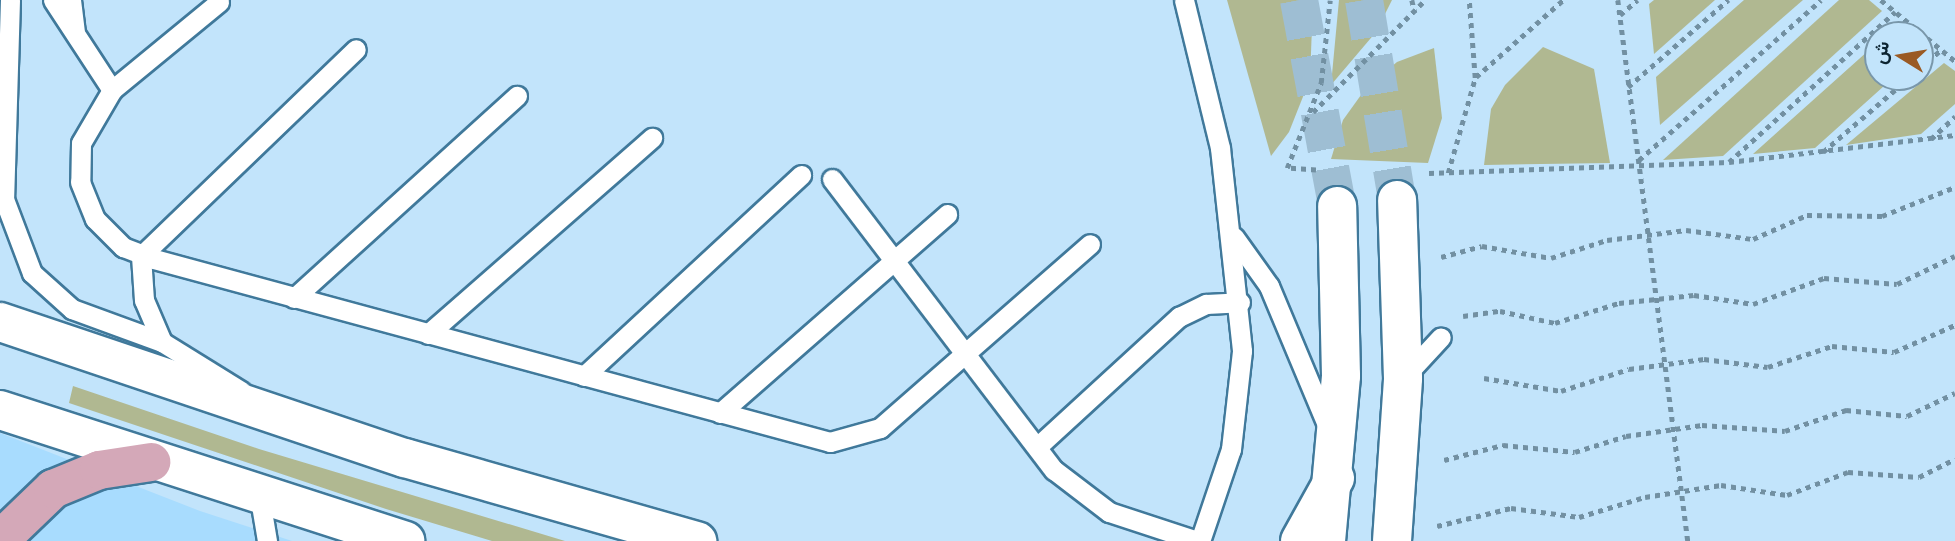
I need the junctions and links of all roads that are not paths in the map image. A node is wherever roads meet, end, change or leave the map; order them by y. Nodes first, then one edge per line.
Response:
1 (10, 0) edge
2 (53, 0) edge
3 (71, 0) edge
4 (1184, 0) edge
5 (219, 2) dead end
6 (76, 38) junction
7 (356, 49) dead end
8 (112, 90) junction
9 (517, 96) dead end
10 (652, 138) dead end
11 (801, 175) dead end
12 (832, 179) dead end
13 (1409, 186) tunnel mouth
14 (1337, 206) tunnel mouth
15 (947, 214) dead end
16 (1234, 236) junction
17 (1090, 244) dead end
18 (141, 256) junction
19 (894, 260) junction
20 (294, 298) junction
21 (1240, 302) junction
22 (0, 321) edge
23 (1446, 330) road end
24 (428, 334) junction
25 (162, 342) junction
26 (966, 354) junction
27 (584, 376) junction
28 (1404, 378) junction
29 (0, 410) edge
30 (263, 411) junction
31 (720, 413) junction
32 (1037, 447) junction
33 (151, 462) junction
34 (1336, 462) junction
35 (260, 499) junction
36 (0, 540) edge
37 (267, 541) edge
38 (405, 541) edge
39 (698, 541) edge
40 (1198, 541) edge
41 (1300, 541) edge
42 (1326, 541) edge
43 (1392, 541) edge

1 - 25 lane
2 - 6 lane
3 - 6 lane
4 - 16 lane
5 - 8 lane
6 - 8 lane
7 - 18 lane
8 - 18 lane
9 - 20 lane
10 - 24 lane
11 - 27 lane
12 - 19 lane
13 - 28 street
14 - 34 street
15 - 19 lane
16 - 21 lane
16 - 34 lane
17 - 26 lane
18 - 20 lane
18 - 25 lane
19 - 26 lane
19 - 31 lane
20 - 24 lane
21 - 32 lane
21 - 40 lane
22 - 30 street
23 - 28 lane
24 - 27 lane
25 - 30 lane
26 - 31 lane
26 - 32 lane
27 - 31 lane
28 - 43 street
29 - 33 street
30 - 39 street
32 - 40 lane
33 - 35 street
33 - 36 main road
34 - 41 street
34 - 42 street
35 - 37 lane
35 - 38 street

